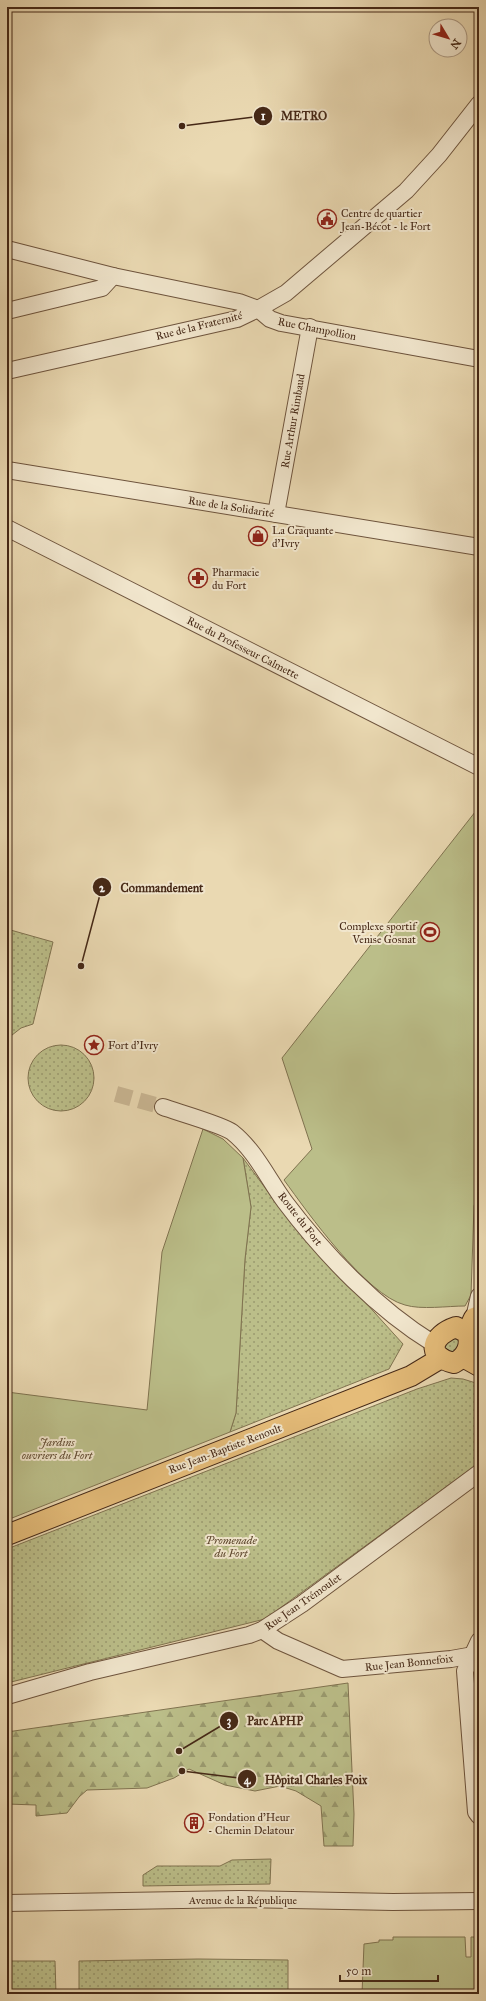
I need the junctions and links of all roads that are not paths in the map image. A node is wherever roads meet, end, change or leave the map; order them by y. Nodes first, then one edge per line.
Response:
1 (479, 104) edge
2 (7, 249) edge
3 (113, 276) junction
4 (258, 310) junction
5 (7, 311) edge
6 (310, 327) junction
7 (479, 359) edge
8 (7, 371) edge
9 (7, 470) edge
10 (276, 514) junction
11 (7, 528) edge
12 (479, 547) edge
13 (479, 767) edge
14 (163, 1107) tunnel mouth
15 (479, 1296) edge
16 (473, 1322) edge
17 (438, 1351) junction
18 (471, 1361) edge
19 (479, 1474) edge
20 (7, 1535) edge
21 (262, 1630) junction
22 (477, 1650) edge
23 (7, 1696) edge
24 (479, 1816) edge
25 (479, 1901) edge
26 (7, 1903) edge

1 - 4 street, Rue de la Fraternité
2 - 3 street, Rue Champollion
3 - 4 street, Rue Champollion
3 - 5 street
4 - 6 street, Rue Champollion
4 - 8 street, Rue de la Fraternité
6 - 7 street, Rue Champollion
6 - 10 street, Rue Arthur Rimbaud
9 - 10 street, Rue de la Solidarité
10 - 12 street, Rue de la Solidarité
11 - 13 street, Rue du Professeur Calmette
14 - 17 street, Route du Fort
15 - 16 street
16 - 17 main road, Rue Jean-Baptiste Renoult
16 - 18 main road
17 - 18 main road
17 - 20 main road, Rue Jean-Baptiste Renoult
19 - 21 street, Rue Jean Trémoulet
21 - 22 street, Rue Jean Bonnefoix
21 - 23 street, Rue Jean Trémoulet
22 - 24 street, Rue Jean Bonnefoix
25 - 26 street, Avenue de la République

